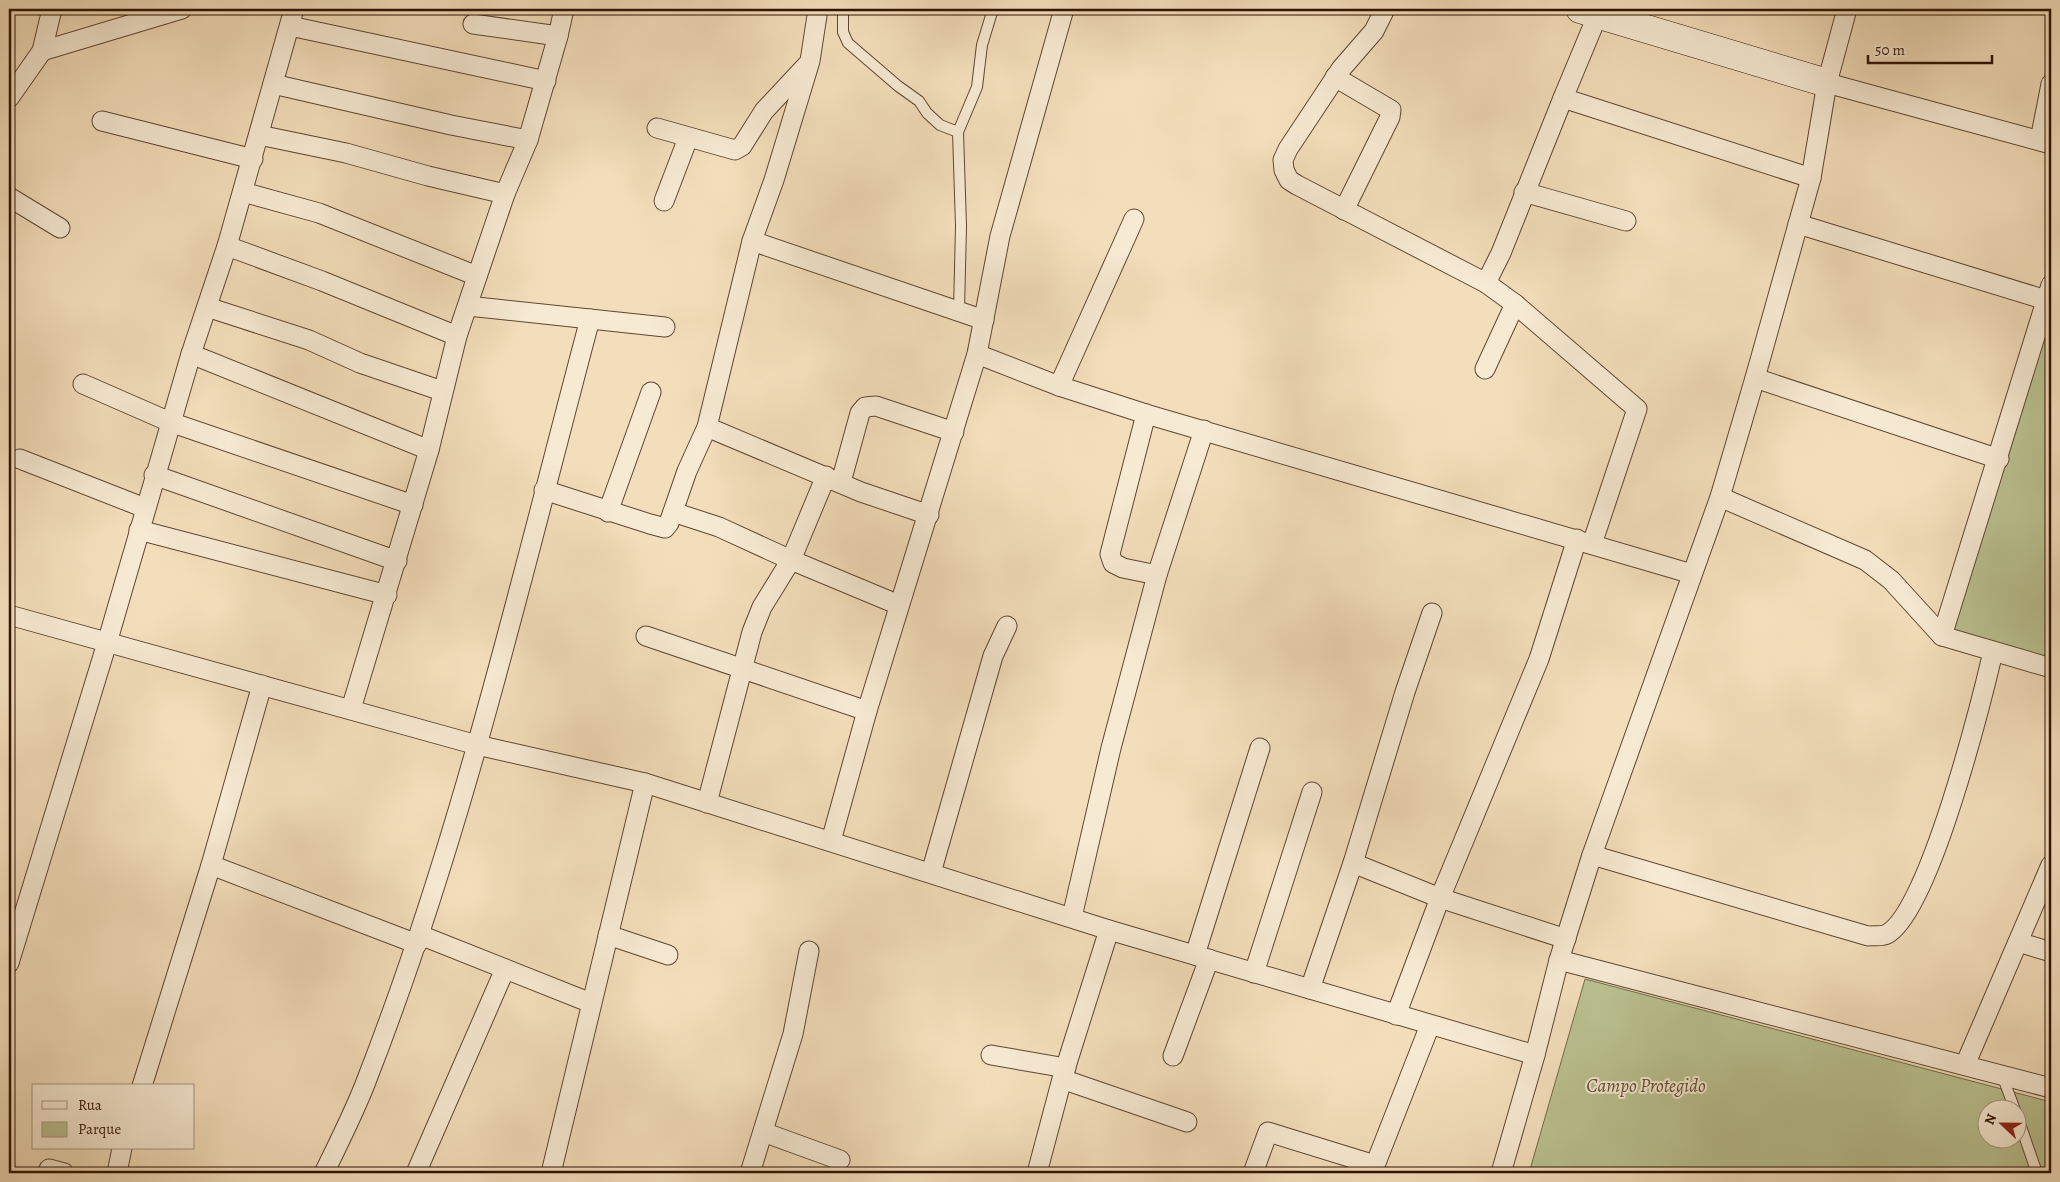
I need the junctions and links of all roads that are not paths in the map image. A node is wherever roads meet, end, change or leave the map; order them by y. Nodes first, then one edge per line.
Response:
1 (52, 9) edge
2 (182, 9) edge
3 (564, 9) edge
4 (818, 9) edge
5 (844, 9) edge
6 (993, 9) edge
7 (1064, 9) edge
8 (1385, 9) edge
9 (1847, 9) edge
10 (1589, 11) edge
11 (292, 17) edge
12 (473, 24) dead end
13 (558, 36) junction
14 (42, 51) junction
15 (810, 61) junction
16 (1335, 77) junction
17 (546, 81) junction
18 (1827, 83) junction
19 (273, 84) junction
20 (2051, 84) edge
21 (9, 97) edge
22 (1563, 98) junction
23 (102, 121) dead end
24 (657, 128) dead end
25 (958, 132) junction
26 (259, 135) junction
27 (688, 138) junction
28 (528, 140) junction
29 (2046, 142) edge
30 (253, 159) junction
31 (1811, 178) junction
32 (243, 192) junction
33 (1524, 192) junction
34 (505, 194) junction
35 (9, 197) edge
36 (664, 201) dead end
37 (1344, 210) junction
38 (1134, 219) dead end
39 (1626, 221) dead end
40 (1798, 224) junction
41 (60, 228) dead end
42 (752, 241) junction
43 (227, 246) junction
44 (477, 276) junction
45 (1486, 283) junction
46 (2049, 292) edge
47 (1515, 304) junction
48 (207, 306) junction
49 (468, 306) junction
50 (959, 311) junction
51 (590, 319) junction
52 (984, 320) junction
53 (664, 327) dead end
54 (457, 336) junction
55 (190, 354) junction
56 (977, 354) junction
57 (1485, 369) dead end
58 (1755, 378) junction
59 (83, 384) dead end
60 (1059, 386) junction
61 (442, 391) junction
62 (651, 392) dead end
63 (1146, 414) junction
64 (170, 422) junction
65 (707, 426) junction
66 (1204, 430) junction
67 (954, 432) junction
68 (430, 450) junction
69 (20, 459) dead end
70 (1999, 459) junction
71 (154, 475) junction
72 (833, 479) junction
73 (544, 490) junction
74 (1720, 497) junction
75 (413, 505) junction
76 (145, 508) junction
77 (608, 512) junction
78 (673, 512) junction
79 (929, 515) junction
80 (139, 530) junction
81 (1585, 542) junction
82 (790, 560) junction
83 (397, 562) junction
84 (1692, 574) junction
85 (1157, 575) junction
86 (387, 595) junction
87 (899, 605) junction
88 (1432, 613) dead end
89 (9, 614) edge
90 (1007, 626) dead end
91 (646, 636) dead end
92 (1942, 636) junction
93 (107, 643) junction
94 (1993, 652) junction
95 (743, 668) junction
96 (2051, 668) edge
97 (262, 685) junction
98 (351, 709) junction
99 (867, 710) junction
100 (478, 745) junction
101 (1260, 748) dead end
102 (645, 783) junction
103 (1312, 792) dead end
104 (708, 803) junction
105 (831, 841) junction
106 (1592, 855) junction
107 (1353, 863) junction
108 (210, 865) junction
109 (2051, 865) edge
110 (931, 873) junction
111 (1440, 898) junction
112 (1072, 917) junction
113 (15, 918) edge
114 (1110, 930) junction
115 (608, 935) junction
116 (419, 939) junction
117 (1566, 939) junction
118 (2018, 942) junction
119 (810, 951) dead end
120 (2051, 952) edge
121 (668, 956) dead end
122 (1202, 957) junction
123 (1559, 960) junction
124 (9, 963) edge
125 (505, 968) junction
126 (1254, 972) junction
127 (1310, 989) junction
128 (591, 1002) junction
129 (1396, 1015) junction
130 (1430, 1025) junction
131 (991, 1055) dead end
132 (1536, 1055) junction
133 (1173, 1056) dead end
134 (1965, 1065) junction
135 (1064, 1073) junction
136 (2002, 1075) junction
137 (143, 1084) edge
138 (2051, 1088) edge
139 (2011, 1100) edge
140 (1187, 1122) dead end
141 (763, 1132) junction
142 (2028, 1147) edge
143 (122, 1150) edge
144 (840, 1160) dead end
145 (1374, 1169) edge
146 (120, 1173) edge
147 (324, 1173) edge
148 (416, 1173) edge
149 (551, 1173) edge
150 (750, 1173) edge
151 (1037, 1173) edge
152 (1253, 1173) edge
153 (1501, 1173) edge
154 (2037, 1173) edge

1 - 14 street
2 - 14 street
3 - 13 street
4 - 15 street
5 - 25 lane
6 - 25 lane
7 - 52 street
8 - 16 street
9 - 18 street
10 - 18 street
10 - 22 street
11 - 17 street
11 - 19 street
12 - 13 street
13 - 17 street
14 - 21 street
15 - 27 street
15 - 42 street
16 - 37 street
16 - 37 street
17 - 28 street
18 - 29 street
18 - 31 street
19 - 26 street
19 - 28 street
20 - 29 street
22 - 31 street
22 - 33 street
23 - 30 street
24 - 27 street
25 - 50 lane
26 - 30 street
26 - 34 street
27 - 36 street
28 - 34 street
30 - 32 street
31 - 40 street
32 - 43 street
32 - 44 street
33 - 39 street
33 - 45 street
34 - 44 street
35 - 41 street
37 - 45 street
38 - 60 street
40 - 46 street
40 - 58 street
42 - 50 street
42 - 65 street
43 - 48 street
43 - 54 street
44 - 49 street
45 - 47 street
46 - 70 street
47 - 57 street
47 - 81 street
48 - 55 street
48 - 61 street
49 - 51 street
49 - 54 street
50 - 52 street
51 - 53 street
51 - 73 street
52 - 56 street
54 - 61 street
55 - 64 street
55 - 68 street
56 - 60 street
56 - 67 street
58 - 70 street
58 - 74 street
59 - 64 street
60 - 63 street
61 - 68 street
62 - 77 street
63 - 66 street
63 - 85 street
64 - 71 street
64 - 75 street
65 - 72 street
65 - 78 street
66 - 81 street
66 - 85 street
67 - 72 street
67 - 79 street
68 - 75 street
69 - 76 street
70 - 92 street
71 - 76 street
71 - 83 street
72 - 79 street
72 - 82 street
73 - 77 street
73 - 100 street
74 - 84 street
74 - 92 street
75 - 83 street
76 - 80 street
77 - 78 street
78 - 82 street
79 - 87 street
80 - 86 street
80 - 93 street
81 - 84 street
81 - 111 street
82 - 87 street
82 - 95 street
83 - 86 street
84 - 106 street
85 - 112 street
86 - 98 street
87 - 99 street
88 - 107 street
89 - 93 street
90 - 110 street
91 - 95 street
92 - 94 street
93 - 97 street
93 - 113 street
94 - 96 street
94 - 106 street
95 - 99 street
95 - 104 street
97 - 98 street
97 - 108 street
98 - 100 street
99 - 105 street
100 - 102 street
100 - 116 street
101 - 122 street
102 - 104 street
102 - 115 street
103 - 126 street
104 - 105 street
105 - 110 street
106 - 117 street
107 - 111 street
107 - 127 street
108 - 116 street
108 - 137 street
109 - 118 street
110 - 112 street
111 - 117 street
111 - 129 street
112 - 114 street
113 - 124 street
114 - 122 street
114 - 135 street
115 - 121 street
115 - 128 street
116 - 125 street
116 - 147 street
117 - 123 street
118 - 120 street
118 - 134 street
119 - 141 street
122 - 126 street
122 - 133 street
123 - 132 street
123 - 134 street
125 - 128 street
125 - 148 street
126 - 127 street
127 - 129 street
128 - 149 street
129 - 130 street
130 - 132 street
130 - 145 street
131 - 135 street
132 - 153 street
134 - 136 street
135 - 140 street
135 - 151 street
136 - 138 street
136 - 139 lane
141 - 144 street
141 - 150 street
142 - 154 lane
143 - 146 street
145 - 152 street

